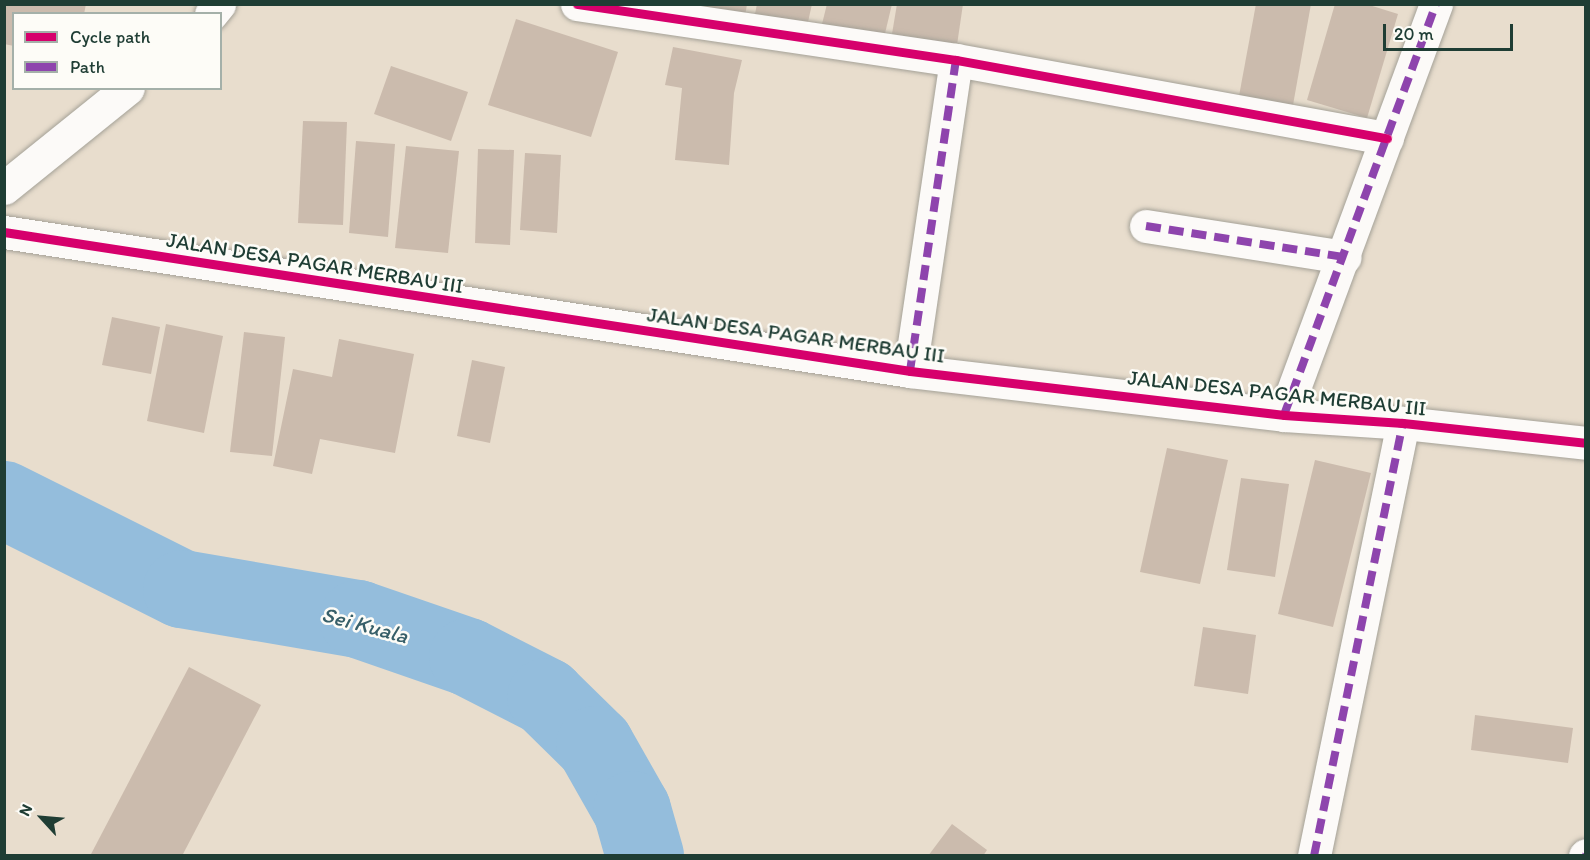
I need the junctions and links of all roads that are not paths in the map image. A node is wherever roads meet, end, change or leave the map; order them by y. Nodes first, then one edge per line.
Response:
1 (577, 4) edge
2 (1436, 4) edge
3 (956, 60) junction
4 (126, 90) edge
5 (1387, 138) junction
6 (4, 188) edge
7 (1146, 226) dead end
8 (4, 232) edge
9 (1346, 257) junction
10 (910, 371) junction
11 (1284, 415) junction
12 (1403, 423) junction
13 (1586, 443) edge
14 (1314, 855) edge

1 - 3 street
2 - 5 street
3 - 5 street
3 - 10 street
4 - 6 street
5 - 9 street
7 - 9 street
8 - 10 street, JALAN DESA PAGAR MERBAU III
9 - 11 street
10 - 11 street, JALAN DESA PAGAR MERBAU III
11 - 12 street, JALAN DESA PAGAR MERBAU III
12 - 13 street, JALAN DESA PAGAR MERBAU III
12 - 14 street

